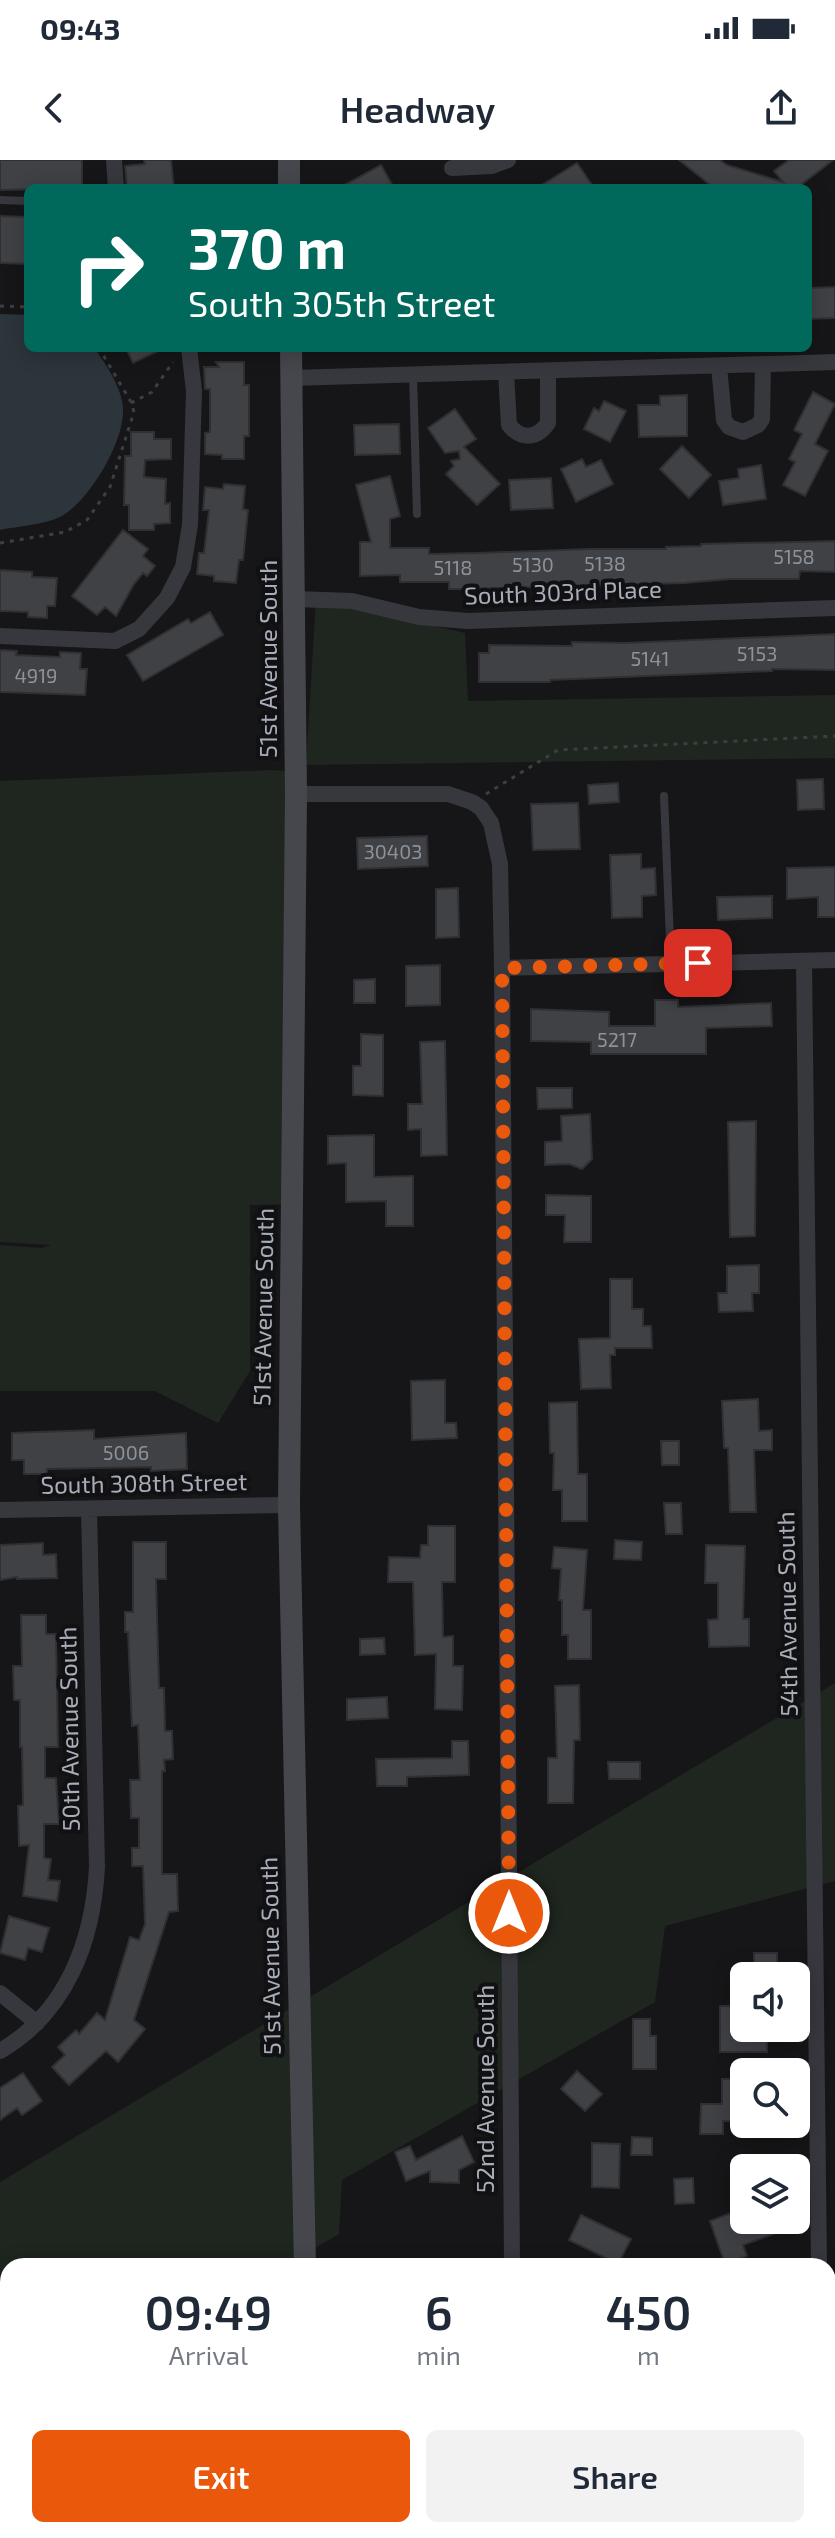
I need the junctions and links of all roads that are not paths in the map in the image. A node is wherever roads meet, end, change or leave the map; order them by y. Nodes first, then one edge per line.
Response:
1 (114, 160) edge
2 (289, 160) edge
3 (508, 160) edge
4 (452, 168) dead end
5 (116, 184) edge
6 (289, 184) edge
7 (0, 200) edge
8 (24, 201) edge
9 (190, 352) edge
10 (291, 352) edge
11 (835, 362) edge
12 (763, 364) junction
13 (719, 366) junction
14 (548, 371) junction
15 (506, 372) junction
16 (413, 375) junction
17 (291, 378) junction
18 (417, 514) dead end
19 (294, 599) junction
20 (835, 608) edge
21 (0, 636) edge
22 (296, 794) junction
23 (664, 796) dead end
24 (835, 960) edge
25 (804, 961) junction
26 (671, 964) junction
27 (502, 968) junction
28 (289, 1505) junction
29 (89, 1509) junction
30 (0, 1510) edge
31 (0, 1993) edge
32 (37, 2023) junction
33 (0, 2051) edge
34 (305, 2258) edge
35 (512, 2258) edge
36 (819, 2258) edge

1 - 5 street
2 - 6 main road
3 - 4 street
7 - 8 lane
9 - 21 street
10 - 17 main road, 51st Avenue South
11 - 12 street
12 - 13 street
12 - 13 street
13 - 14 street
14 - 15 street
14 - 15 street
15 - 16 street
16 - 17 street
16 - 18 lane
17 - 19 main road, 51st Avenue South
19 - 20 street, South 303rd Place
19 - 22 main road, 51st Avenue South
22 - 27 street, 52nd Avenue South
22 - 28 main road, 51st Avenue South
23 - 26 lane
24 - 25 street
25 - 26 street
25 - 36 street, 54th Avenue South
26 - 27 street
27 - 35 street, 52nd Avenue South
28 - 29 street, South 308th Street
28 - 34 main road, 51st Avenue South
29 - 30 street, South 308th Street
29 - 32 street, 50th Avenue South
31 - 32 street
32 - 33 street, 50th Avenue South

